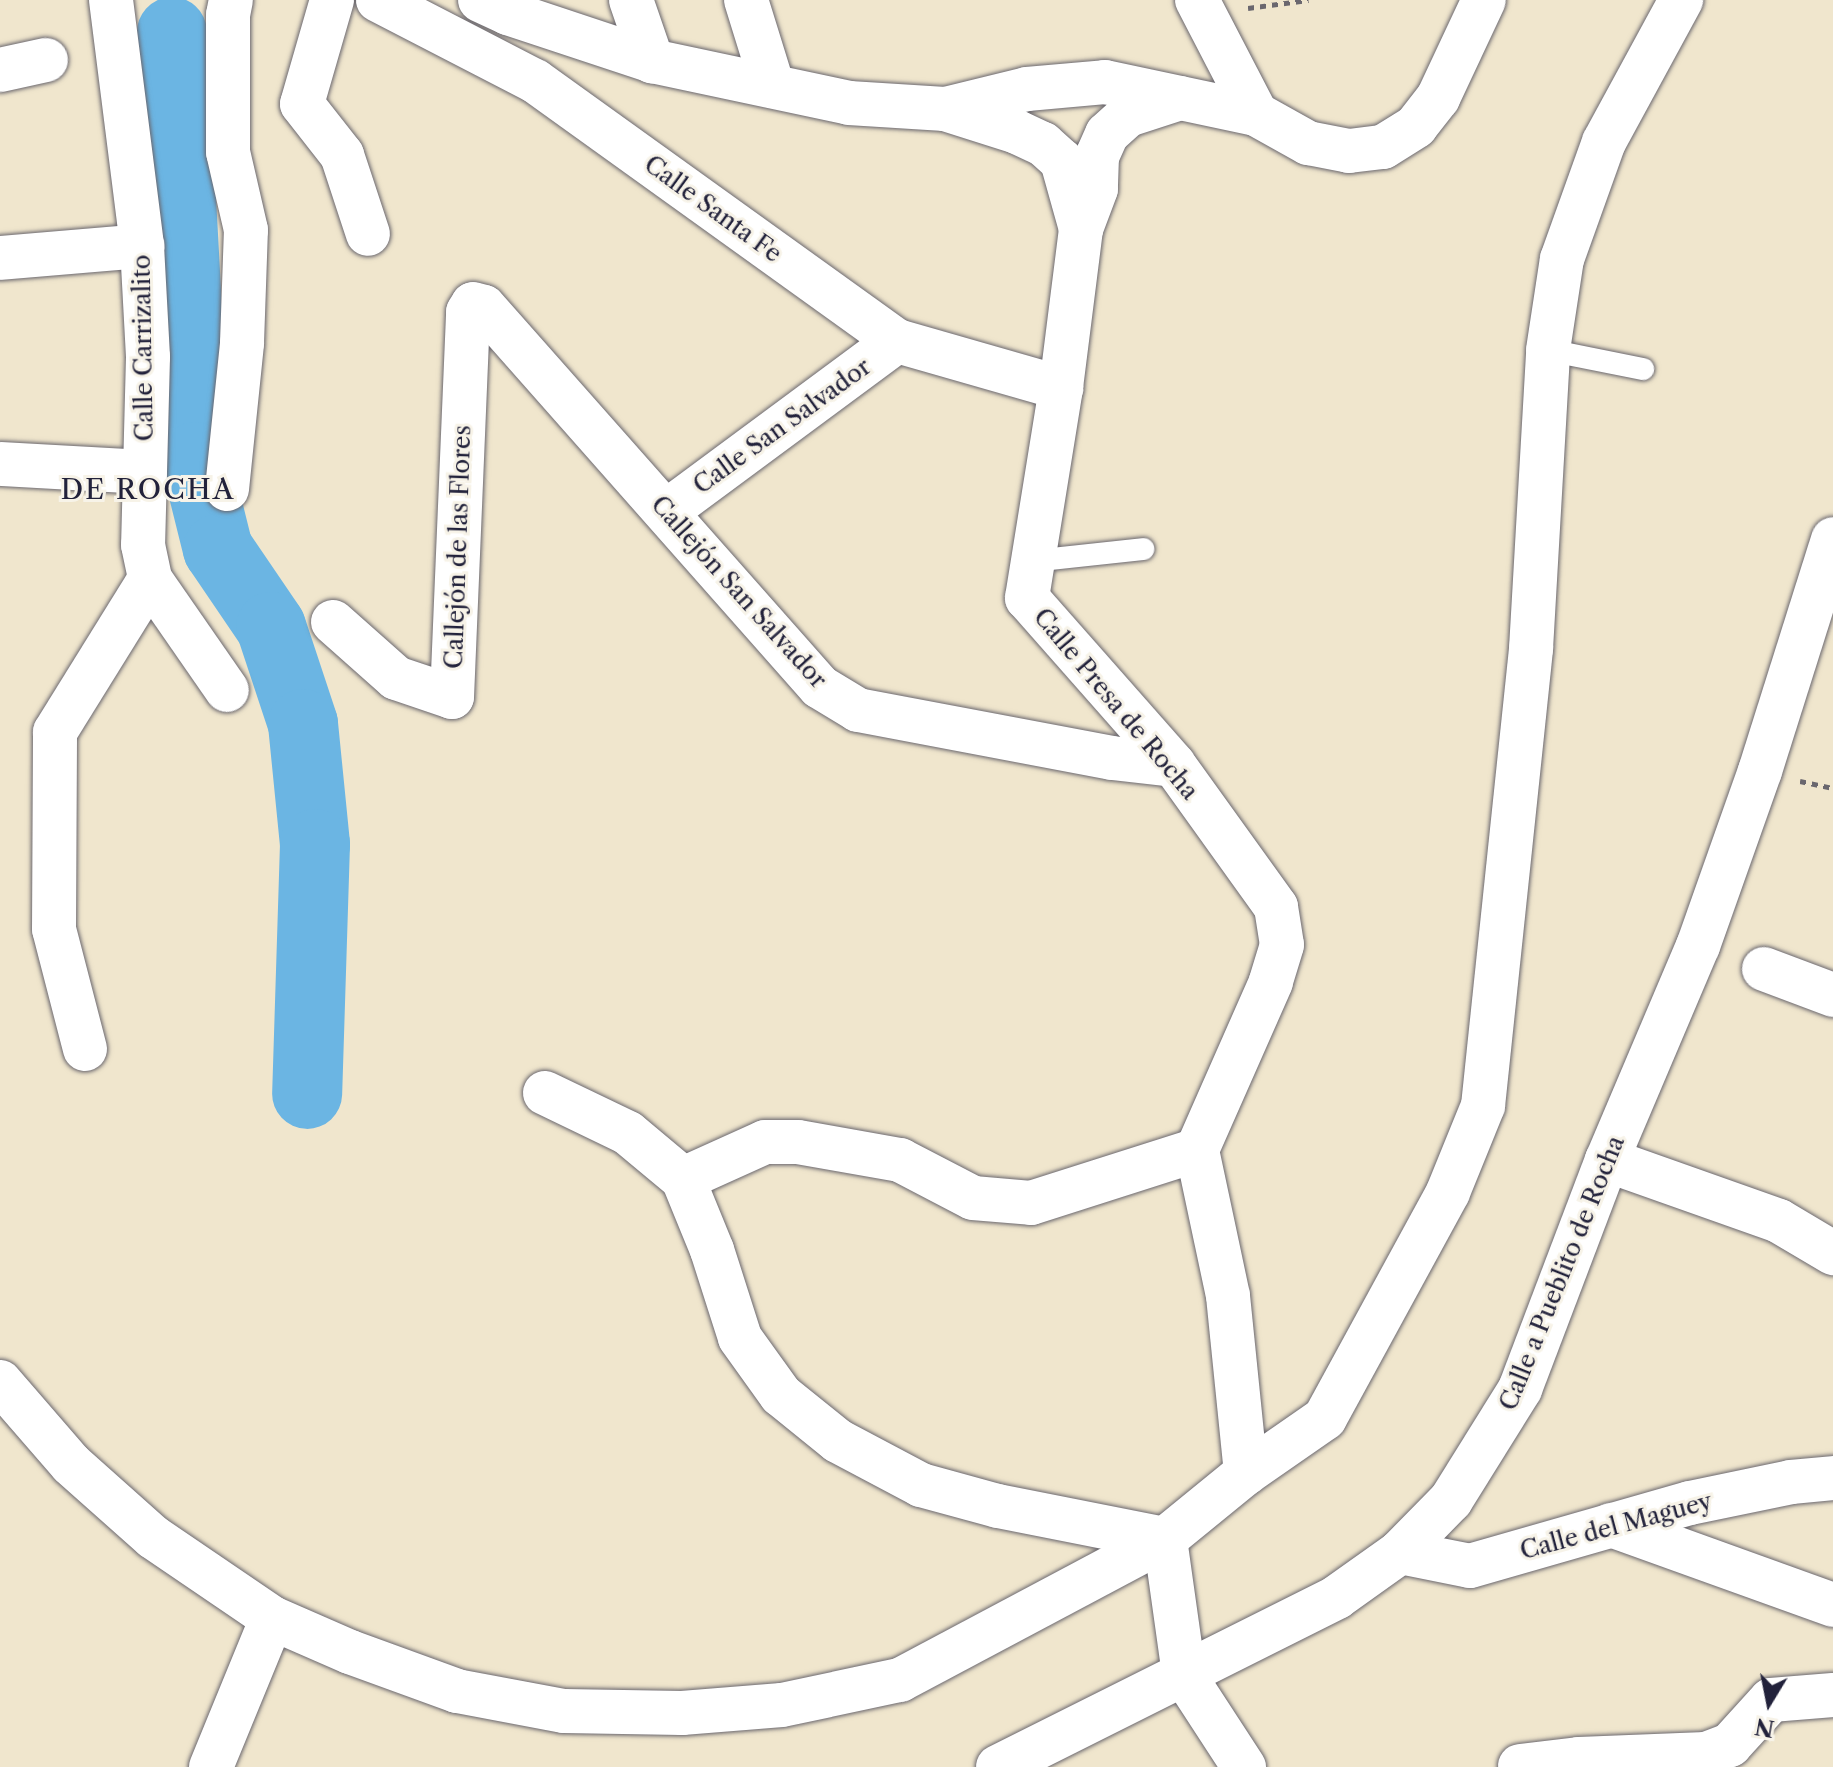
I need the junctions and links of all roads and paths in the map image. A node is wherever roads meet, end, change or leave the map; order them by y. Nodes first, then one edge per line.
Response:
1 (111, 0) edge
2 (231, 0) edge
3 (332, 0) edge
4 (378, 0) edge
5 (480, 0) edge
6 (631, 0) edge
7 (746, 0) edge
8 (1308, 0) edge
9 (1484, 0) edge
10 (1681, 0) edge
11 (1200, 7) edge
12 (46, 60) dead end
13 (652, 61) junction
14 (0, 70) edge
15 (772, 84) junction
16 (1180, 98) junction
17 (945, 109) junction
18 (1256, 114) junction
19 (1081, 229) junction
20 (368, 234) dead end
21 (142, 246) junction
22 (0, 258) edge
23 (473, 304) joint
24 (897, 341) junction
25 (1548, 350) junction
26 (1643, 369) dead end
27 (1061, 388) junction
28 (0, 464) edge
29 (145, 472) junction
30 (227, 489) dead end
31 (667, 511) junction
32 (1833, 539) edge
33 (1143, 549) dead end
34 (1033, 561) junction
35 (150, 579) junction
36 (333, 622) dead end
37 (227, 690) dead end
38 (1174, 765) junction
39 (1764, 969) dead end
40 (1833, 995) edge
41 (85, 1049) dead end
42 (545, 1093) dead end
43 (1197, 1150) junction
44 (1607, 1160) junction
45 (683, 1179) junction
46 (1833, 1253) edge
47 (0, 1382) edge
48 (1246, 1473) junction
49 (1833, 1478) edge
50 (1611, 1525) junction
51 (1165, 1539) junction
52 (1400, 1552) junction
53 (1833, 1605) edge
54 (272, 1618) junction
55 (1184, 1675) junction
56 (1833, 1695) edge
57 (1710, 1760) edge
58 (1520, 1766) edge
59 (211, 1767) edge
60 (998, 1767) edge
61 (1244, 1767) edge

1 - 21 street, Calle Carrizalito
2 - 30 street
3 - 20 street
4 - 24 street, Calle Santa Fe
5 - 13 street
6 - 13 street
7 - 15 street
8 - 11 path
9 - 18 street
10 - 25 street
11 - 18 street
12 - 14 street
13 - 15 street
15 - 17 street
16 - 17 street
16 - 18 street
16 - 19 street, Calle Presa de Rocha
17 - 19 street, Calle Presa de Rocha
19 - 27 street, Calle Presa de Rocha
21 - 22 street
21 - 29 street, Calle Carrizalito
23 - 31 street, Callejón San Salvador
23 - 36 street, Callejón de las Flores
24 - 27 street, Calle Santa Fe
24 - 31 street, Calle San Salvador
25 - 26 lane
25 - 48 street
27 - 34 street, Calle Presa de Rocha
28 - 29 street
29 - 35 street, Calle Carrizalito
31 - 38 street, Callejón San Salvador
32 - 44 street, Calle a Pueblito de Rocha
33 - 34 lane
34 - 38 street, Calle Presa de Rocha
35 - 37 street
35 - 41 street
38 - 43 street, Calle Presa de Rocha
39 - 40 street
42 - 45 street
43 - 45 street
43 - 48 street
44 - 46 street
44 - 52 street, Calle a Pueblito de Rocha
45 - 51 street
47 - 54 street
48 - 51 street
49 - 50 street, Calle del Maguey
50 - 52 street, Calle del Maguey
50 - 53 street
51 - 54 street
51 - 55 street
52 - 55 street, Calle a Pueblito de Rocha
54 - 59 street
55 - 60 street, Calle a Pueblito de Rocha
55 - 61 street
56 - 57 street
57 - 58 street

